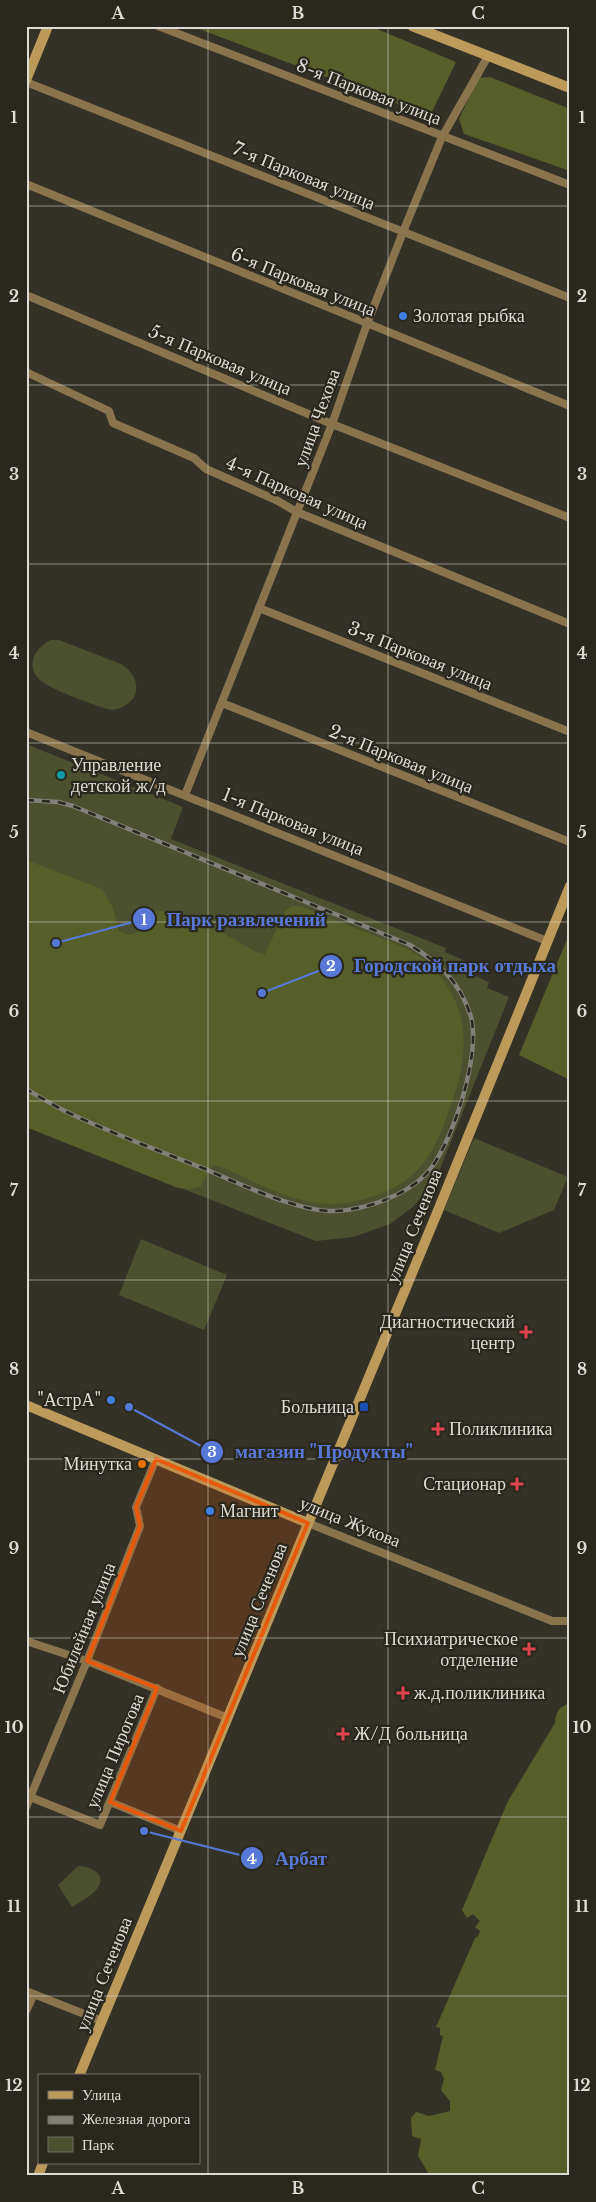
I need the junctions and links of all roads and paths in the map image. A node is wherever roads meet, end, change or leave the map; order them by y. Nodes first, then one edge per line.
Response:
1 (48, 26) edge
2 (158, 26) edge
3 (412, 26) edge
4 (488, 56) junction
5 (26, 81) edge
6 (570, 88) edge
7 (442, 137) junction
8 (26, 184) edge
9 (570, 185) edge
10 (403, 232) junction
11 (26, 295) edge
12 (570, 298) edge
13 (367, 324) junction
14 (26, 372) edge
15 (570, 406) edge
16 (332, 424) junction
17 (298, 512) junction
18 (570, 518) edge
19 (259, 608) junction
20 (570, 624) edge
21 (222, 703) junction
22 (26, 732) edge
23 (570, 732) edge
24 (185, 795) junction
25 (570, 842) edge
26 (570, 886) edge
27 (547, 941) junction
28 (26, 1405) edge
29 (156, 1459) junction
30 (308, 1523) junction
31 (570, 1621) edge
32 (26, 1641) edge
33 (87, 1661) junction
34 (157, 1688) junction
35 (228, 1718) junction
36 (30, 1797) junction
37 (110, 1802) junction
38 (26, 1807) edge
39 (181, 1831) junction
40 (30, 1992) edge
41 (26, 2011) edge
42 (102, 2021) junction
43 (81, 2074) edge
44 (43, 2164) edge
45 (38, 2176) edge

1 - 5 main road
2 - 7 street, 8-я Парковая улица
3 - 4 main road
4 - 6 main road
4 - 7 street, улица Чехова
5 - 10 street, 7-я Парковая улица
7 - 9 street, 8-я Парковая улица
7 - 10 street, улица Чехова
8 - 13 street, 6-я Парковая улица
10 - 12 street, 7-я Парковая улица
10 - 13 street, улица Чехова
11 - 16 street, 5-я Парковая улица
13 - 15 street, 6-я Парковая улица
13 - 16 street, улица Чехова
14 - 17 street, 4-я Парковая улица
16 - 17 street, улица Чехова
16 - 18 street, 5-я Парковая улица
17 - 19 street, улица Чехова
17 - 20 street, 4-я Парковая улица
19 - 21 street, улица Чехова
19 - 23 street, 3-я Парковая улица
21 - 24 street, улица Чехова
21 - 25 street, 2-я Парковая улица
22 - 24 street, 1-я Парковая улица
24 - 27 street, 1-я Парковая улица
26 - 27 main road, улица Сеченова
27 - 30 main road, улица Сеченова
28 - 29 main road, улица Жукова
29 - 30 main road, улица Жукова
29 - 33 street, Юбилейная улица
30 - 31 street, улица Жукова
30 - 35 main road, улица Сеченова
32 - 33 street
33 - 34 street
33 - 36 street, Юбилейная улица
34 - 35 street
34 - 37 street, улица Пирогова
35 - 39 main road, улица Сеченова
36 - 37 street, улица Пирогова
36 - 38 street, Юбилейная улица
37 - 39 street
39 - 42 main road, улица Сеченова
40 - 41 street
40 - 42 street
42 - 43 main road, улица Сеченова
44 - 45 main road

